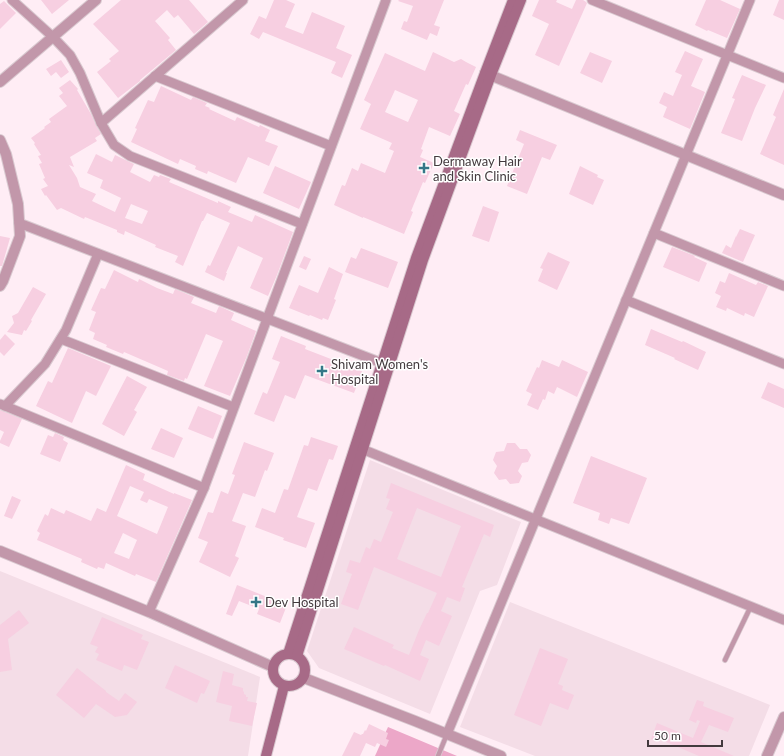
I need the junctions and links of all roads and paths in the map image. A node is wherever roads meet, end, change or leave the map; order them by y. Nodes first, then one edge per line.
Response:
1 (12, 0) edge
2 (96, 0) edge
3 (243, 0) edge
4 (386, 0) edge
5 (513, 0) edge
6 (521, 0) edge
7 (592, 0) edge
8 (750, 0) edge
9 (53, 37) junction
10 (727, 55) junction
11 (488, 74) junction
12 (155, 76) junction
13 (784, 78) edge
14 (0, 82) edge
15 (101, 123) junction
16 (0, 140) edge
17 (331, 146) junction
18 (686, 155) junction
19 (784, 195) edge
20 (19, 223) junction
21 (302, 224) junction
22 (654, 233) junction
23 (98, 254) junction
24 (0, 286) edge
25 (784, 286) edge
26 (626, 300) junction
27 (266, 319) junction
28 (61, 339) junction
29 (386, 364) junction
30 (784, 364) edge
31 (2, 405) edge
32 (233, 407) junction
33 (359, 448) junction
34 (204, 488) junction
35 (536, 520) junction
36 (0, 551) edge
37 (751, 606) junction
38 (149, 612) junction
39 (784, 620) edge
40 (292, 655) junction
41 (725, 660) dead end
42 (273, 667) junction
43 (304, 678) junction
44 (284, 686) junction
45 (782, 724) edge
46 (447, 734) junction
47 (266, 755) edge
48 (438, 756) edge
49 (501, 756) edge
50 (767, 756) edge

1 - 9 street
2 - 9 street
3 - 12 street
4 - 17 street
5 - 11 main road
6 - 11 main road
7 - 10 street
8 - 10 street
9 - 14 street
9 - 15 street
10 - 13 street
10 - 18 street
11 - 18 street
11 - 29 main road
12 - 15 street
12 - 17 street
15 - 21 street
16 - 20 street
17 - 21 street
18 - 19 street
18 - 22 street
20 - 23 street
20 - 24 street
21 - 27 street
22 - 25 street
22 - 26 street
23 - 27 street
23 - 28 street
26 - 30 street
26 - 35 street
27 - 29 street
27 - 32 street
28 - 31 street
28 - 32 street
29 - 33 main road
31 - 34 street
32 - 34 street
33 - 35 street
33 - 40 main road
34 - 38 street
35 - 37 street
35 - 46 street
36 - 38 street
37 - 39 street
37 - 41 lane
38 - 42 street
40 - 42 main road
40 - 43 main road
42 - 44 main road
43 - 44 main road
43 - 46 street
44 - 47 main road
45 - 50 street
46 - 48 lane
46 - 49 street

